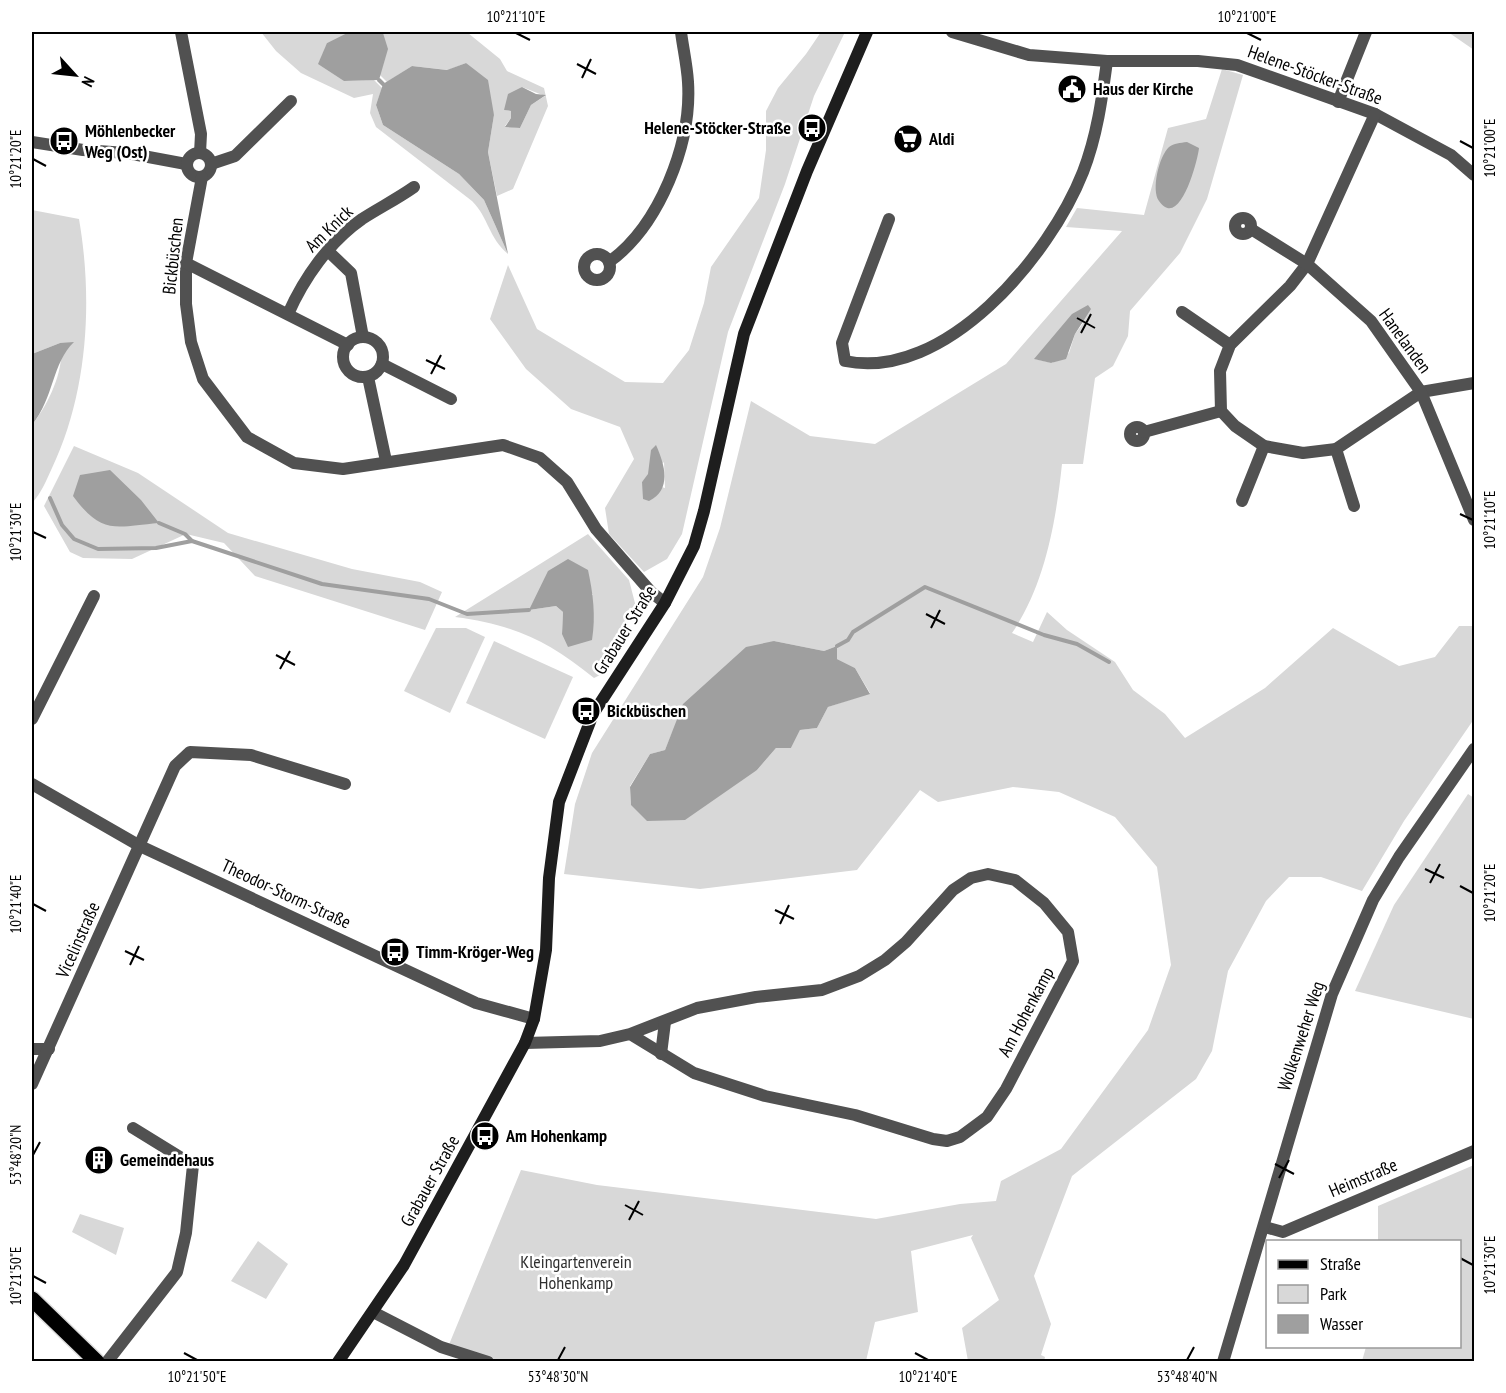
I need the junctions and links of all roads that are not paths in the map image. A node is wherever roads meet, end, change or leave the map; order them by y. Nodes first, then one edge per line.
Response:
1 (181, 32) edge
2 (681, 32) edge
3 (867, 32) edge
4 (952, 32) edge
5 (1366, 32) edge
6 (1107, 60) junction
7 (291, 101) dead end
8 (1338, 102) junction
9 (1375, 114) junction
10 (32, 142) edge
11 (200, 153) junction
12 (186, 164) junction
13 (211, 164) junction
14 (1474, 175) edge
15 (202, 177) junction
16 (414, 187) dead end
17 (889, 219) dead end
18 (1251, 229) dead end
19 (329, 252) junction
20 (609, 262) dead end
21 (186, 263) junction
22 (1307, 264) junction
23 (1182, 312) dead end
24 (288, 314) junction
25 (363, 337) junction
26 (348, 345) junction
27 (1230, 345) junction
28 (382, 364) junction
29 (368, 377) junction
30 (1474, 382) edge
31 (1420, 392) junction
32 (451, 399) dead end
33 (1221, 411) junction
34 (1144, 432) dead end
35 (1264, 446) junction
36 (1336, 449) junction
37 (386, 461) junction
38 (1242, 501) dead end
39 (1354, 506) dead end
40 (1474, 520) edge
41 (94, 596) dead end
42 (665, 603) junction
43 (32, 719) edge
44 (1474, 748) edge
45 (32, 784) edge
46 (345, 784) dead end
47 (140, 846) junction
48 (534, 1019) junction
49 (665, 1022) junction
50 (630, 1034) junction
51 (525, 1043) junction
52 (49, 1049) junction
53 (32, 1050) edge
54 (661, 1054) junction
55 (32, 1084) edge
56 (133, 1128) dead end
57 (1474, 1152) edge
58 (1265, 1227) junction
59 (32, 1299) edge
60 (373, 1312) junction
61 (97, 1362) edge
62 (107, 1362) edge
63 (338, 1362) edge
64 (488, 1362) edge
65 (1223, 1362) edge

1 - 11 street
2 - 20 street
3 - 42 main road, Grabauer Straße
4 - 6 street, Helene-Stöcker-Straße
5 - 8 street
6 - 8 street, Helene-Stöcker-Straße
6 - 17 street
7 - 13 street
8 - 9 street, Helene-Stöcker-Straße
9 - 14 street, Helene-Stöcker-Straße
9 - 22 street
10 - 12 street
11 - 12 street
11 - 13 street
12 - 15 street
13 - 15 street, Bickbüschen
15 - 21 street, Bickbüschen
16 - 19 street, Am Knick
18 - 22 street, Hanelanden
19 - 24 street, Am Knick
19 - 25 street
21 - 24 street
21 - 37 street, Bickbüschen
22 - 27 street
22 - 31 street, Hanelanden
23 - 27 street
24 - 26 street
25 - 26 street
25 - 28 street
26 - 29 street
27 - 33 street
28 - 29 street
28 - 32 street
29 - 37 street
30 - 31 street, Hanelanden
31 - 36 street, Hanelanden
31 - 40 street, Hanelanden
33 - 34 street
33 - 35 street, Hanelanden
35 - 36 street, Hanelanden
35 - 38 street
36 - 39 street
37 - 42 street, Bickbüschen
41 - 43 street
42 - 48 main road, Grabauer Straße
44 - 58 street, Wolkenweher Weg
45 - 47 street, Theodor-Storm-Straße
46 - 47 street
47 - 48 street, Theodor-Storm-Straße
47 - 52 street, Vicelinstraße
48 - 51 main road, Grabauer Straße
49 - 50 street, Am Hohenkamp
49 - 54 street
49 - 54 street, Am Hohenkamp
50 - 51 street, Am Hohenkamp
50 - 54 street, Am Hohenkamp
51 - 60 main road, Grabauer Straße
52 - 53 street
52 - 55 street, Vicelinstraße
56 - 62 street
57 - 58 street, Heimstraße
58 - 65 street, Wolkenweher Weg
59 - 61 main road
60 - 63 main road, Grabauer Straße
60 - 64 street

